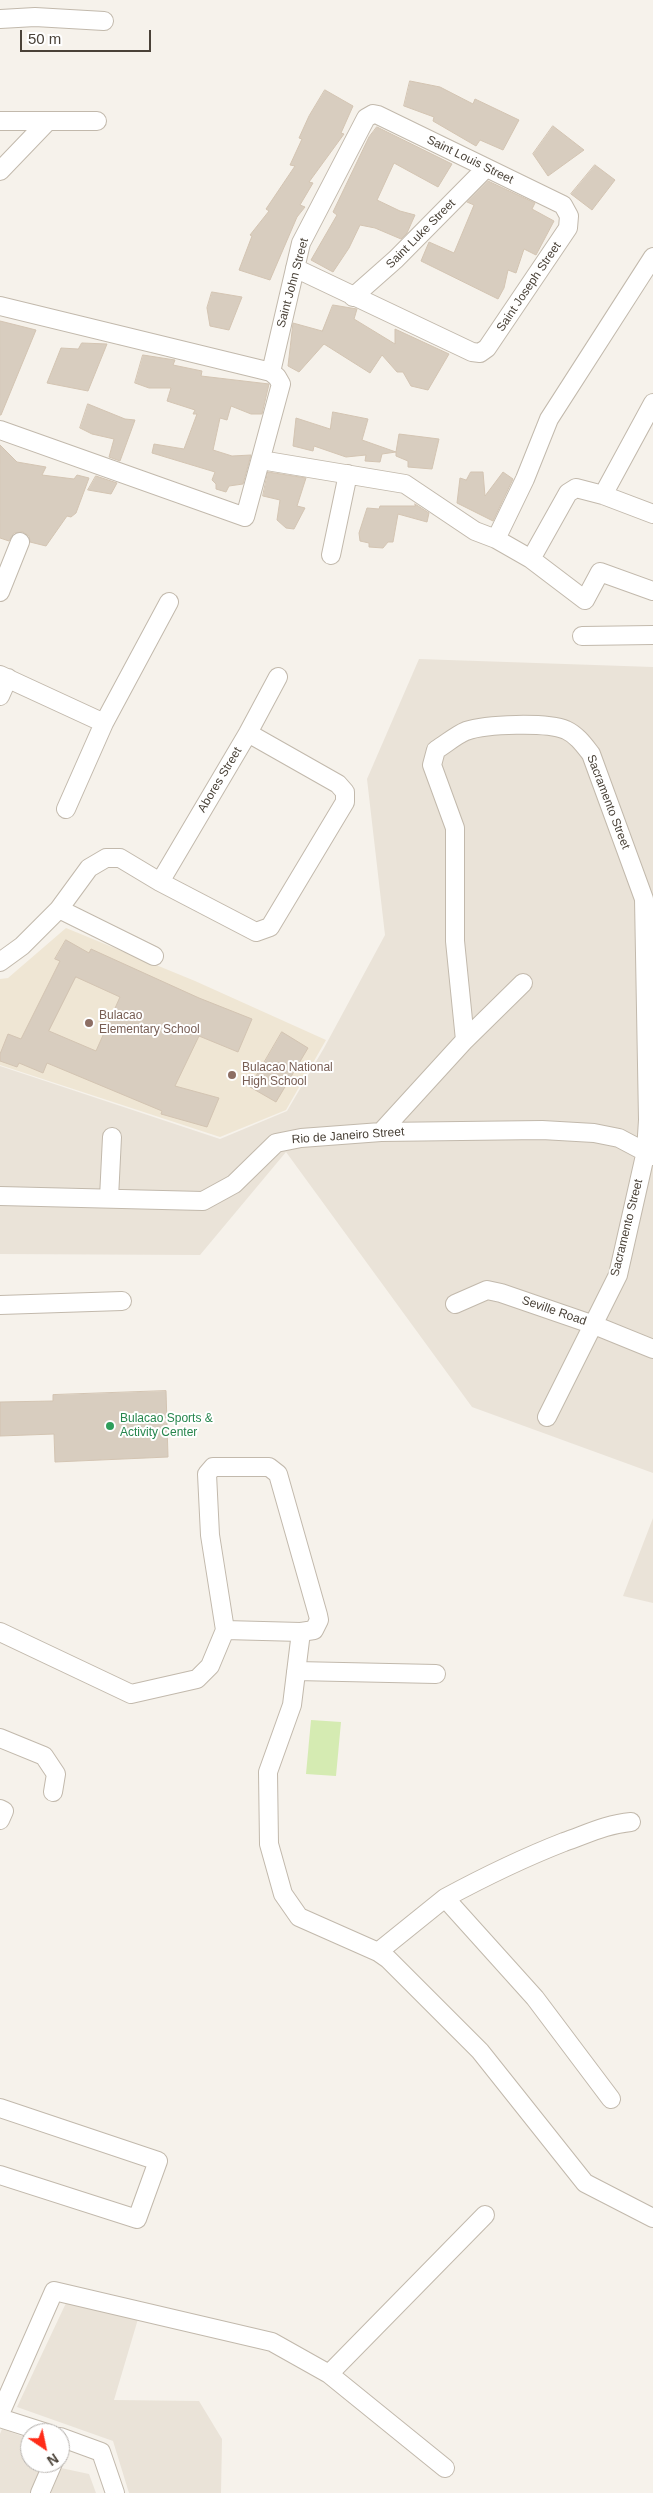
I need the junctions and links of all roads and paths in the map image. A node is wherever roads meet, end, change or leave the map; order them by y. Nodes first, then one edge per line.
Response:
1 (0, 19) edge
2 (104, 21) dead end
3 (366, 118) joint
4 (0, 121) edge
5 (48, 121) junction
6 (97, 121) dead end
7 (486, 168) junction
8 (0, 171) edge
9 (569, 216) joint
10 (653, 256) edge
11 (295, 268) junction
12 (353, 297) junction
13 (0, 306) edge
14 (270, 372) junction
15 (653, 403) edge
16 (0, 430) edge
17 (262, 460) junction
18 (348, 474) junction
19 (603, 495) junction
20 (653, 514) edge
21 (496, 539) junction
22 (20, 542) dead end
23 (331, 555) dead end
24 (531, 559) junction
25 (653, 591) edge
26 (0, 592) edge
27 (169, 602) dead end
28 (651, 631) edge
29 (582, 636) dead end
30 (4, 677) edge
31 (278, 677) dead end
32 (0, 696) edge
33 (104, 722) junction
34 (248, 733) junction
35 (66, 809) dead end
36 (160, 882) junction
37 (59, 909) junction
38 (154, 956) dead end
39 (0, 962) edge
40 (523, 983) dead end
41 (465, 1040) junction
42 (381, 1132) junction
43 (112, 1137) dead end
44 (649, 1153) edge
45 (0, 1196) edge
46 (109, 1198) junction
47 (122, 1302) dead end
48 (455, 1304) dead end
49 (0, 1306) edge
50 (594, 1325) junction
51 (653, 1350) edge
52 (547, 1417) dead end
53 (225, 1630) junction
54 (0, 1632) edge
55 (301, 1632) junction
56 (296, 1671) junction
57 (436, 1674) dead end
58 (0, 1738) edge
59 (53, 1792) dead end
60 (0, 1809) edge
61 (0, 1820) edge
62 (631, 1822) dead end
63 (445, 1898) junction
64 (378, 1952) junction
65 (610, 2099) dead end
66 (0, 2108) edge
67 (0, 2175) edge
68 (485, 2215) dead end
69 (653, 2218) edge
70 (330, 2374) junction
71 (0, 2414) edge
72 (0, 2418) edge
73 (20, 2425) edge
74 (70, 2443) edge
75 (445, 2468) dead end
76 (49, 2473) edge
77 (40, 2493) edge
78 (115, 2493) edge

1 - 2 street
3 - 7 street, Saint Louis Street
3 - 11 street, Saint John Street
4 - 5 street
5 - 6 street
5 - 8 street
7 - 9 street, Saint Louis Street
7 - 12 street, Saint Luke Street
9 - 12 street, Saint Joseph Street
10 - 21 street
11 - 12 street
11 - 14 street, Saint John Street
13 - 14 street
14 - 17 street
15 - 19 street
16 - 17 street
17 - 18 street
18 - 21 street
18 - 23 street
19 - 20 street
19 - 24 street
21 - 24 street
22 - 26 street
24 - 25 street
27 - 33 street
28 - 29 street
30 - 32 street
30 - 33 street
31 - 34 street, Abores Street
33 - 35 street
34 - 36 street, Abores Street
34 - 36 street
36 - 37 street
37 - 38 street
37 - 39 street
40 - 41 street
41 - 42 street
41 - 44 street, Sacramento Street
42 - 44 street, Rio de Janeiro Street
42 - 46 street, Rio de Janeiro Street
43 - 46 street
44 - 50 street, Sacramento Street
45 - 46 street, Rio de Janeiro Street
47 - 49 street
48 - 50 street, Seville Road
50 - 51 street, Seville Road
50 - 52 street, Sacramento Street
53 - 54 street
53 - 55 street
53 - 55 street
55 - 56 street
56 - 57 street
56 - 64 street
58 - 59 street
60 - 61 street
62 - 63 street
63 - 64 street
63 - 65 street
64 - 69 street
66 - 67 street
68 - 70 street
70 - 71 street
70 - 75 street
72 - 73 street
74 - 78 street
76 - 77 street

